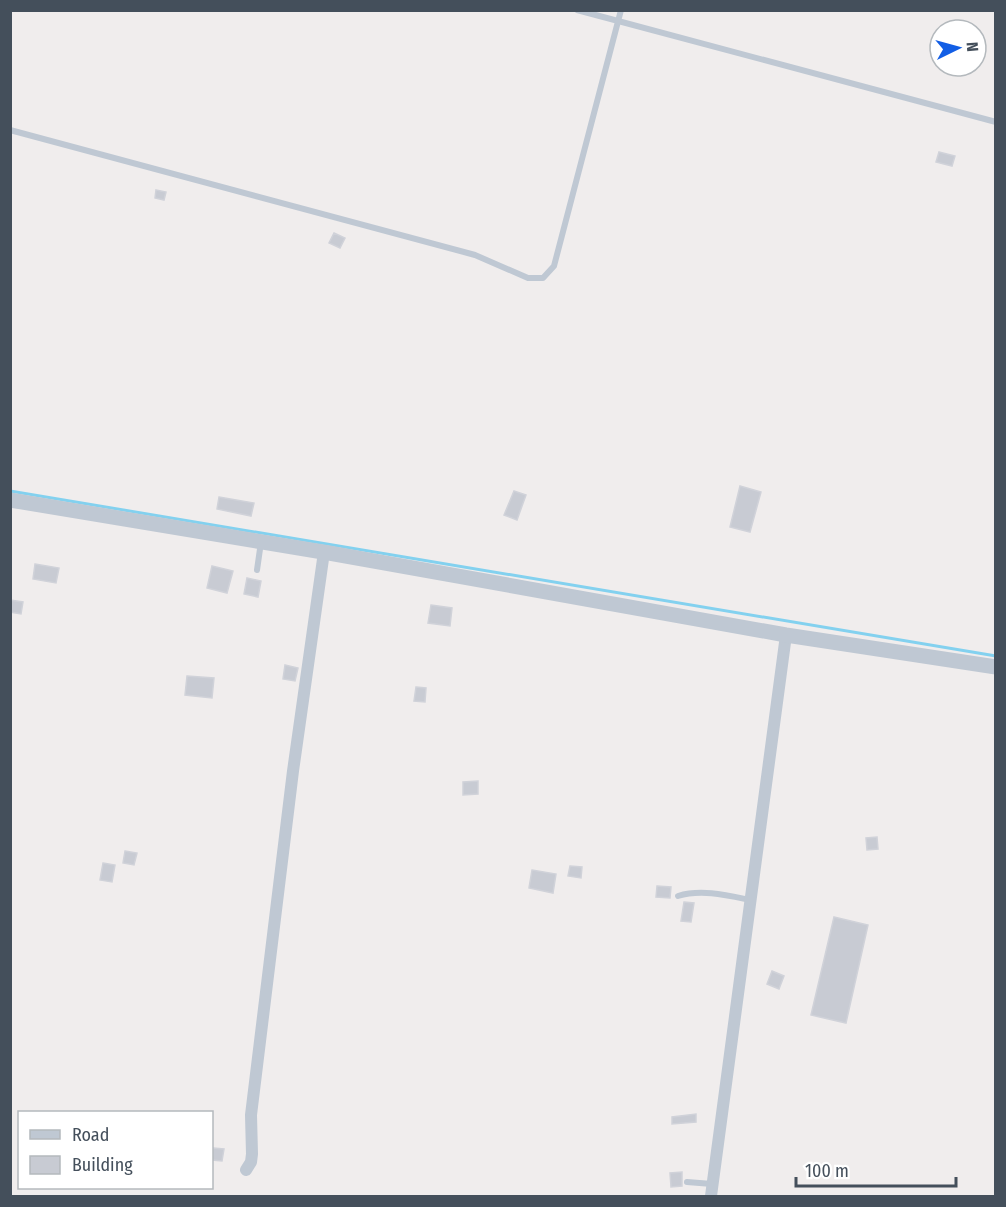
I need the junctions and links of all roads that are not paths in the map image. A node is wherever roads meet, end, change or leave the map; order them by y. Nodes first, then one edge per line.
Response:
1 (577, 10) edge
2 (621, 10) edge
3 (618, 22) junction
4 (996, 122) edge
5 (10, 130) edge
6 (10, 500) edge
7 (261, 542) junction
8 (324, 552) junction
9 (257, 570) dead end
10 (786, 635) junction
11 (996, 667) edge
12 (678, 896) dead end
13 (750, 900) junction
14 (246, 1170) dead end
15 (687, 1182) dead end
16 (712, 1190) edge

1 - 3 lane
2 - 3 lane
3 - 4 lane
3 - 5 lane
6 - 7 street
7 - 8 street
7 - 9 lane
8 - 10 street
8 - 14 street
10 - 11 street
10 - 13 street
12 - 13 lane
13 - 16 street
15 - 16 lane

